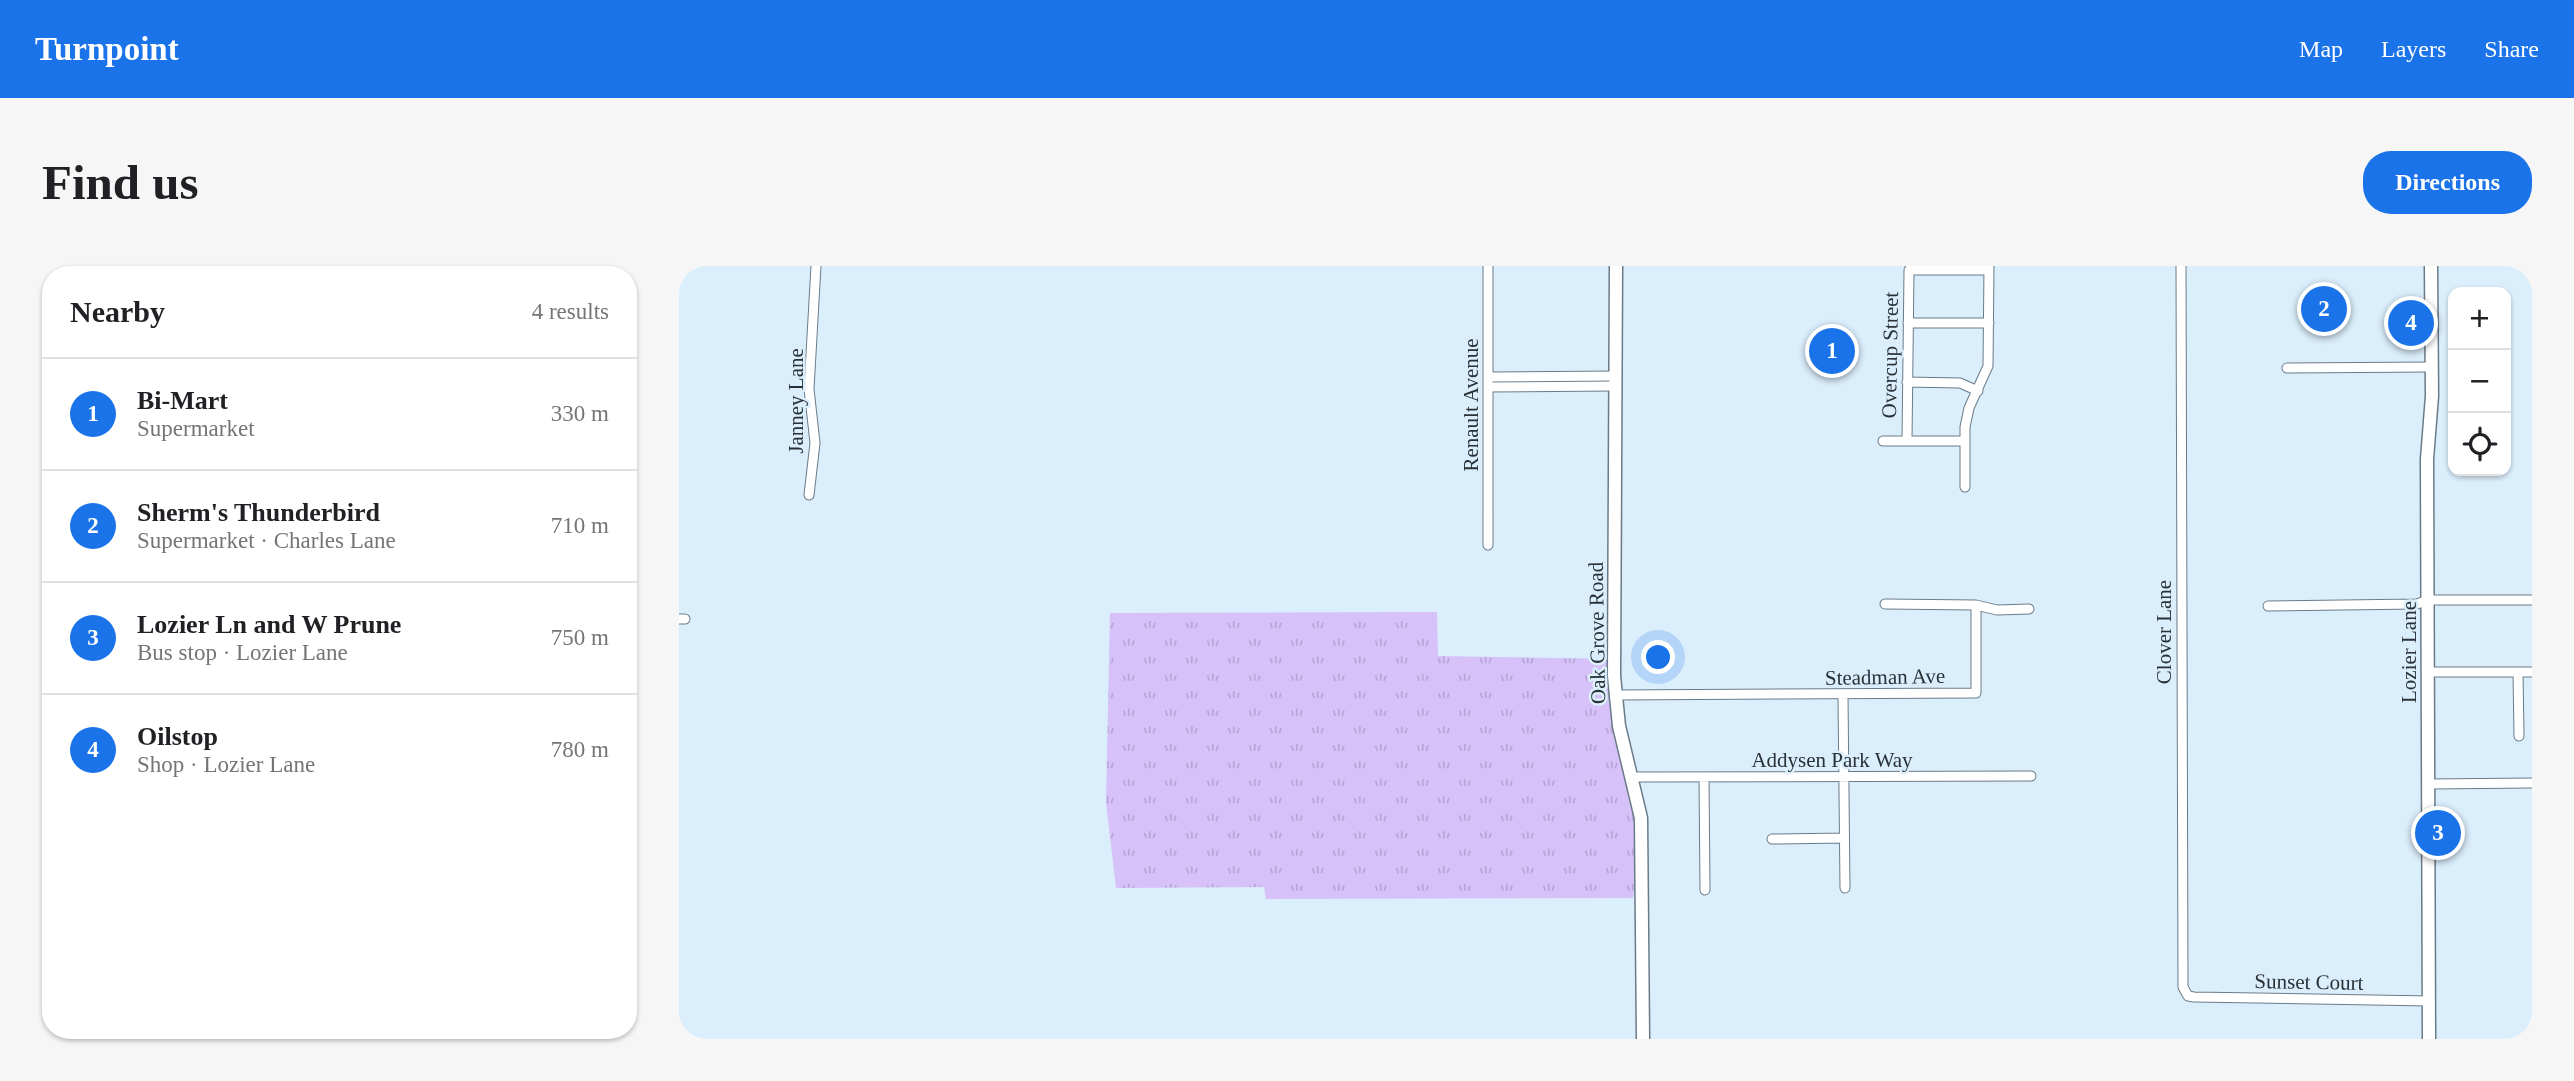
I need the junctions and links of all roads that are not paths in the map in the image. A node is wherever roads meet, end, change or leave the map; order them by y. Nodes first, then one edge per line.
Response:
1 (816, 266) edge
2 (1488, 266) edge
3 (1616, 266) edge
4 (2181, 266) edge
5 (2431, 266) edge
6 (1989, 268) edge
7 (1908, 323) junction
8 (1989, 323) junction
9 (2432, 367) junction
10 (2287, 368) dead end
11 (1615, 381) junction
12 (1488, 382) junction
13 (1907, 382) junction
14 (1978, 390) junction
15 (1883, 441) dead end
16 (1907, 441) junction
17 (1965, 441) junction
18 (1965, 487) dead end
19 (809, 495) dead end
20 (1488, 545) dead end
21 (2428, 600) junction
22 (2532, 600) edge
23 (1885, 604) dead end
24 (1976, 605) junction
25 (2269, 606) dead end
26 (2029, 609) dead end
27 (2428, 672) junction
28 (2518, 672) junction
29 (2532, 673) edge
30 (1615, 695) junction
31 (1843, 695) junction
32 (2519, 736) dead end
33 (2031, 776) dead end
34 (1633, 777) junction
35 (1704, 777) junction
36 (1843, 778) junction
37 (2532, 783) edge
38 (2430, 784) junction
39 (1844, 838) junction
40 (1772, 839) dead end
41 (1845, 888) dead end
42 (1705, 890) dead end
43 (2188, 996) joint
44 (2430, 1001) junction
45 (1643, 1039) edge
46 (2429, 1039) edge

1 - 19 street, Janney Lane
2 - 12 street, Renault Avenue
3 - 11 main road, Oak Grove Road
4 - 43 street, Clover Lane
5 - 9 main road, Lozier Lane
6 - 7 street, Overcup Street
6 - 8 street
7 - 8 street
7 - 13 street, Overcup Street
8 - 14 street
9 - 10 street
9 - 21 main road, Lozier Lane
11 - 12 street
11 - 30 main road, Oak Grove Road
12 - 20 street, Renault Avenue
13 - 14 street
13 - 16 street, Overcup Street
14 - 17 street
15 - 16 street
16 - 17 street
17 - 18 street
21 - 22 street
21 - 25 street
21 - 27 main road, Lozier Lane
23 - 24 street
24 - 26 street
24 - 31 street, Steadman Ave
27 - 28 street
27 - 38 main road, Lozier Lane
28 - 29 street
28 - 32 street
30 - 31 street, Steadman Ave
30 - 34 main road, Oak Grove Road
31 - 36 street
33 - 36 street, Addysen Park Way
34 - 35 street, Addysen Park Way
34 - 45 main road, Oak Grove Road
35 - 36 street, Addysen Park Way
35 - 42 street
36 - 39 street
37 - 38 street
38 - 44 main road, Lozier Lane
39 - 40 street
39 - 41 street
43 - 44 street, Sunset Court
44 - 46 main road, Lozier Lane

